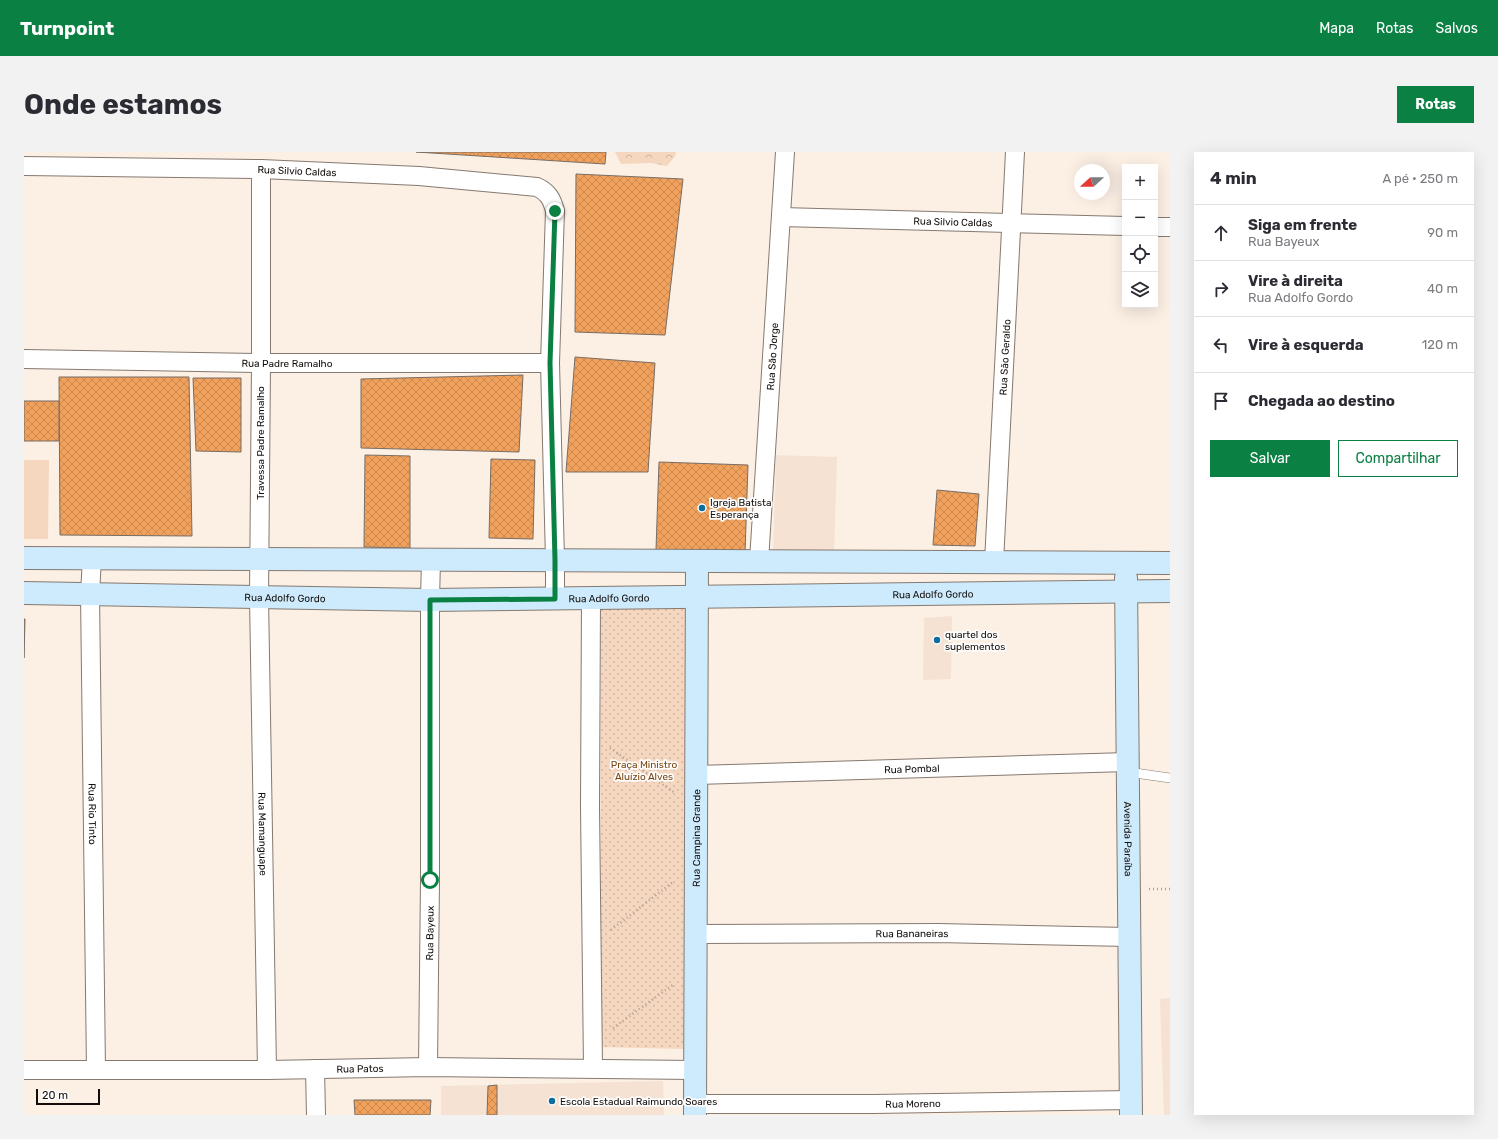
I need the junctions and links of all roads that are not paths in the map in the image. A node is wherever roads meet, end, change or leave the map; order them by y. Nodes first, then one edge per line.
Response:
1 (785, 152) edge
2 (1015, 152) edge
3 (24, 166) edge
4 (261, 169) junction
5 (781, 217) junction
6 (1012, 223) junction
7 (1122, 226) edge
8 (1158, 227) edge
9 (1170, 227) edge
10 (24, 359) edge
11 (261, 363) junction
12 (550, 363) junction
13 (24, 558) edge
14 (92, 558) junction
15 (260, 559) junction
16 (431, 560) junction
17 (555, 560) junction
18 (697, 561) junction
19 (759, 561) junction
20 (994, 562) junction
21 (1127, 562) junction
22 (1170, 563) edge
23 (1126, 592) junction
24 (1170, 592) edge
25 (24, 593) edge
26 (90, 594) junction
27 (259, 597) junction
28 (697, 597) junction
29 (555, 599) junction
30 (591, 599) junction
31 (430, 600) junction
32 (1128, 767) junction
33 (696, 775) junction
34 (1170, 778) edge
35 (695, 934) junction
36 (1129, 937) junction
37 (428, 1067) junction
38 (593, 1068) junction
39 (315, 1069) junction
40 (24, 1070) edge
41 (96, 1070) junction
42 (268, 1070) junction
43 (695, 1070) junction
44 (1131, 1107) edge
45 (695, 1109) edge
46 (873, 1109) edge
47 (316, 1115) edge

1 - 5 street, Rua São Jorge
2 - 6 street, Rua São Geraldo
3 - 4 street, Rua Silvio Caldas
4 - 11 street, Travessa Padre Ramalho
4 - 12 street, Rua Silvio Caldas
5 - 6 street, Rua Silvio Caldas
5 - 19 street, Rua São Jorge
6 - 7 street, Rua Silvio Caldas
6 - 20 street, Rua São Geraldo
8 - 9 street
10 - 11 street, Rua Padre Ramalho
11 - 12 street, Rua Padre Ramalho
11 - 15 street, Travessa Padre Ramalho
12 - 17 street
13 - 14 main road
14 - 15 main road
14 - 26 street, Rua Rio Tinto
15 - 16 main road
15 - 27 street, Travessa Padre Ramalho
16 - 17 main road
16 - 31 street, Rua Bayeux
17 - 18 main road
17 - 29 street
18 - 19 main road
18 - 28 main road, Rua Campina Grande
19 - 20 main road
20 - 21 main road
21 - 22 main road
21 - 23 main road, Avenida Paraíba
23 - 24 main road, Rua Adolfo Gordo
23 - 28 main road, Rua Adolfo Gordo
23 - 32 main road, Avenida Paraíba
25 - 26 main road, Rua Adolfo Gordo
26 - 27 main road, Rua Adolfo Gordo
26 - 41 street, Rua Rio Tinto
27 - 31 main road, Rua Adolfo Gordo
27 - 42 street, Rua Mamanguape
28 - 30 main road, Rua Adolfo Gordo
28 - 33 main road, Rua Campina Grande
29 - 30 main road, Rua Adolfo Gordo
29 - 31 main road, Rua Adolfo Gordo
30 - 38 street
31 - 37 street, Rua Bayeux
32 - 33 street, Rua Pombal
32 - 34 lane
32 - 36 main road, Avenida Paraíba
33 - 35 main road, Rua Campina Grande
35 - 36 street, Rua Bananeiras
35 - 43 main road, Rua Campina Grande
36 - 44 main road, Avenida Paraíba
37 - 38 street, Rua Patos
37 - 39 street, Rua Patos
38 - 43 street, Rua Patos
39 - 42 street, Rua Patos
39 - 47 street
40 - 41 street, Rua Patos
41 - 42 street, Rua Patos
43 - 45 main road, Rua Campina Grande
44 - 46 street, Rua Moreno
45 - 46 street, Rua Moreno

